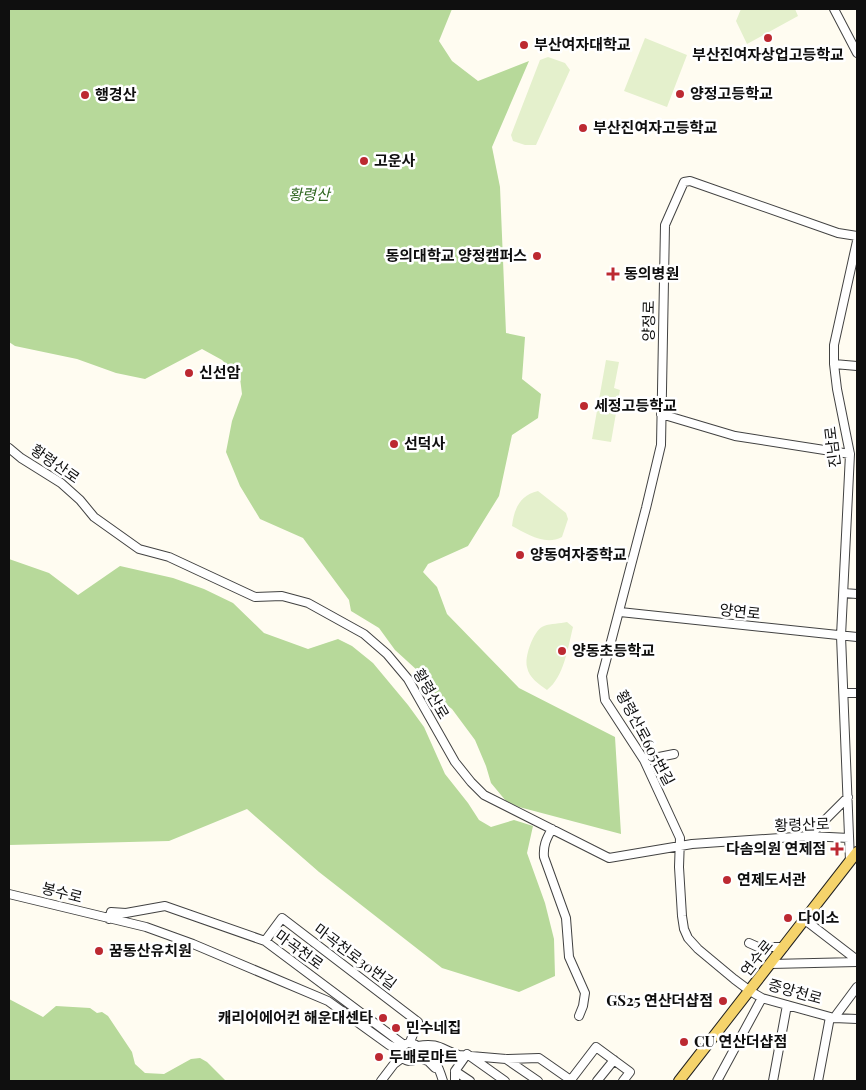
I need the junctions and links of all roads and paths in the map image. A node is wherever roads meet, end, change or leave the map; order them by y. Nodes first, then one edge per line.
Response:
1 (834, 9) edge
2 (857, 53) edge
3 (857, 236) edge
4 (857, 241) edge
5 (834, 364) junction
6 (857, 366) edge
7 (661, 414) junction
8 (9, 448) edge
9 (850, 454) junction
10 (848, 496) junction
11 (857, 497) edge
12 (844, 593) junction
13 (857, 594) edge
14 (620, 612) junction
15 (842, 636) junction
16 (857, 637) edge
17 (844, 693) junction
18 (857, 693) edge
19 (674, 754) dead end
20 (644, 760) junction
21 (848, 797) junction
22 (552, 830) junction
23 (809, 836) junction
24 (849, 838) junction
25 (680, 846) junction
26 (857, 852) edge
27 (850, 861) junction
28 (9, 894) edge
29 (109, 919) junction
30 (804, 920) junction
31 (265, 942) junction
32 (749, 943) dead end
33 (784, 948) junction
34 (857, 961) edge
35 (771, 964) junction
36 (857, 987) edge
37 (750, 991) junction
38 (762, 998) junction
39 (787, 1005) junction
40 (579, 1016) dead end
41 (832, 1017) junction
42 (857, 1019) edge
43 (410, 1050) junction
44 (467, 1054) junction
45 (506, 1059) junction
46 (614, 1060) junction
47 (455, 1070) junction
48 (442, 1077) edge
49 (381, 1081) edge
50 (455, 1081) edge
51 (470, 1081) edge
52 (505, 1081) edge
53 (538, 1081) edge
54 (571, 1081) edge
55 (597, 1081) edge
56 (622, 1081) edge
57 (679, 1081) edge
58 (718, 1081) edge
59 (774, 1081) edge
60 (818, 1081) edge

1 - 2 street
3 - 7 street, 양정로
4 - 5 street, 진남로
5 - 6 street
5 - 9 street, 진남로
7 - 9 street
7 - 14 street, 양정로
8 - 22 street, 황령산로
9 - 10 street, 진남로
10 - 11 street
10 - 12 street, 진남로
12 - 13 street
12 - 15 street, 진남로
14 - 15 street, 양연로
14 - 20 street, 황령산로605번길
15 - 16 street, 양연로
15 - 17 street, 진남로
17 - 18 street
17 - 21 street, 진남로
19 - 20 street
20 - 25 street, 황령산로605번길
21 - 23 street
21 - 24 street, 진남로
22 - 25 street, 황령산로
22 - 40 street
23 - 24 street, 황령산로
23 - 25 street, 황령산로
24 - 27 street, 진남로
25 - 37 street, 황령산로605번길
26 - 27 main road, 연수로
27 - 30 main road, 연수로
28 - 29 street, 봉수로
29 - 31 street, 마곡천로
29 - 43 street, 봉수로
30 - 33 main road, 연수로
30 - 34 street
31 - 43 street, 마곡천로
31 - 43 street, 마곡천로30번길
32 - 33 street
33 - 35 main road, 연수로
34 - 35 street
35 - 37 main road, 연수로
36 - 41 street, 중앙천로
37 - 38 street, 중앙천로
37 - 57 main road, 연수로
38 - 39 street, 중앙천로
38 - 58 street
39 - 41 street, 중앙천로
39 - 59 street
41 - 42 street, 중앙천로
41 - 60 street
43 - 44 street
43 - 48 street, 마곡천로
43 - 49 street
44 - 45 street
44 - 47 street
44 - 52 street
45 - 53 street
45 - 54 street
46 - 54 street
46 - 55 street
46 - 56 street
47 - 50 street
47 - 51 street

